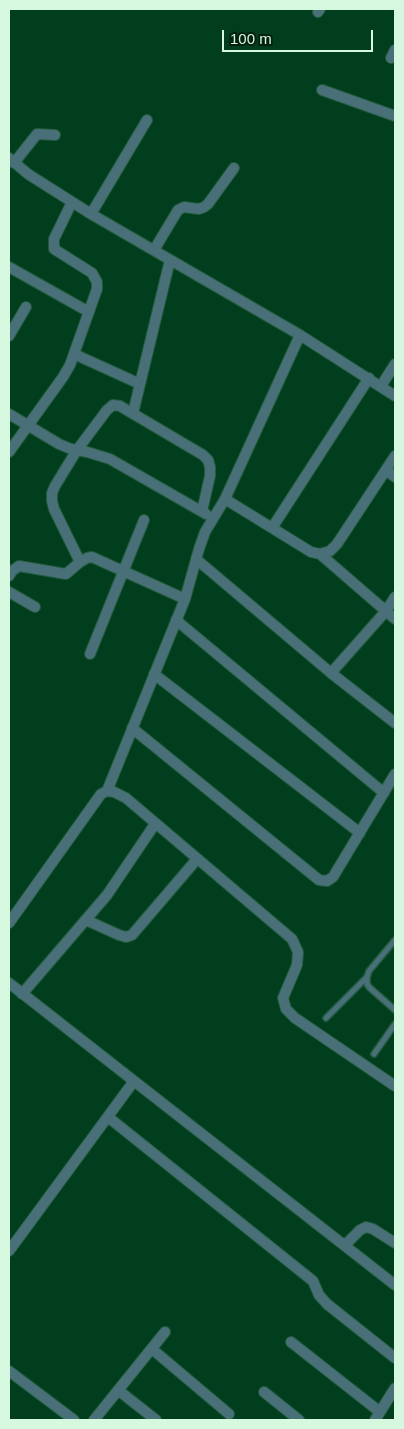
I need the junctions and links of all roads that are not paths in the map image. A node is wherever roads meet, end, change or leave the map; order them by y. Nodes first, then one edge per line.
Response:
1 (322, 90) dead end
2 (395, 116) edge
3 (147, 120) dead end
4 (55, 135) dead end
5 (11, 160) edge
6 (234, 168) dead end
7 (72, 202) junction
8 (91, 214) junction
9 (154, 250) junction
10 (170, 260) junction
11 (9, 268) edge
12 (26, 307) dead end
13 (89, 312) junction
14 (300, 334) junction
15 (9, 336) edge
16 (74, 354) junction
17 (395, 364) edge
18 (369, 378) junction
19 (140, 384) junction
20 (381, 386) junction
21 (395, 396) edge
22 (133, 413) junction
23 (9, 414) edge
24 (28, 426) junction
25 (77, 450) junction
26 (9, 452) edge
27 (395, 456) edge
28 (386, 470) junction
29 (395, 477) edge
30 (225, 499) junction
31 (202, 511) junction
32 (214, 518) junction
33 (144, 520) dead end
34 (272, 528) junction
35 (320, 554) junction
36 (196, 559) junction
37 (80, 562) junction
38 (124, 572) junction
39 (9, 576) edge
40 (9, 592) edge
41 (395, 597) edge
42 (185, 599) junction
43 (35, 607) dead end
44 (386, 611) junction
45 (395, 619) edge
46 (176, 620) junction
47 (90, 654) dead end
48 (330, 673) junction
49 (154, 674) junction
50 (395, 723) edge
51 (132, 728) junction
52 (395, 774) edge
53 (107, 791) junction
54 (384, 793) junction
55 (156, 824) junction
56 (360, 833) junction
57 (197, 858) junction
58 (86, 920) junction
59 (9, 922) edge
60 (395, 940) edge
61 (367, 977) junction
62 (9, 983) edge
63 (22, 994) junction
64 (395, 1010) edge
65 (326, 1018) dead end
66 (395, 1024) edge
67 (374, 1054) dead end
68 (134, 1081) junction
69 (395, 1086) edge
70 (108, 1117) junction
71 (395, 1243) edge
72 (344, 1245) junction
73 (9, 1251) edge
74 (395, 1285) edge
75 (165, 1332) dead end
76 (291, 1342) dead end
77 (152, 1349) junction
78 (395, 1358) edge
79 (9, 1372) edge
80 (395, 1388) edge
81 (118, 1390) junction
82 (264, 1392) dead end
83 (229, 1414) dead end
84 (378, 1416) edge
85 (74, 1420) edge
86 (94, 1420) edge
87 (156, 1420) edge
88 (299, 1420) edge

1 - 2 street
3 - 8 street
4 - 5 street
5 - 7 street
6 - 9 street
7 - 8 street
7 - 13 street
8 - 9 street
9 - 10 street
10 - 14 street
10 - 19 street
11 - 13 street
12 - 15 street
13 - 16 street
14 - 18 street
14 - 30 street
16 - 19 street
16 - 24 street
17 - 20 street
18 - 20 street
18 - 34 street
19 - 22 street
20 - 21 street
22 - 25 street
22 - 31 street
23 - 24 street
24 - 25 street
24 - 26 street
25 - 31 street
25 - 37 street
27 - 28 street
28 - 29 street
28 - 35 street
30 - 32 street
30 - 34 street
31 - 32 street
32 - 36 street
33 - 38 street
34 - 35 street
35 - 44 street
36 - 42 street
36 - 48 street
37 - 38 street
37 - 39 street
38 - 42 street
38 - 47 street
40 - 43 street
41 - 44 street
42 - 46 street
44 - 45 street
44 - 48 street
46 - 49 street
46 - 54 street
48 - 50 street
49 - 51 street
49 - 56 street
51 - 53 street
51 - 56 street
52 - 54 street
53 - 55 street
53 - 59 street
54 - 56 street
55 - 57 street
55 - 58 street
57 - 58 street
57 - 69 street
58 - 63 street
60 - 61 lane
61 - 64 lane
61 - 65 lane
62 - 63 street
63 - 68 street
66 - 67 lane
68 - 70 street
68 - 72 street
70 - 73 street
70 - 78 street
71 - 72 street
72 - 74 street
75 - 77 street
76 - 84 street
77 - 81 street
77 - 83 street
79 - 85 street
80 - 84 street
81 - 86 street
81 - 87 street
82 - 88 street

